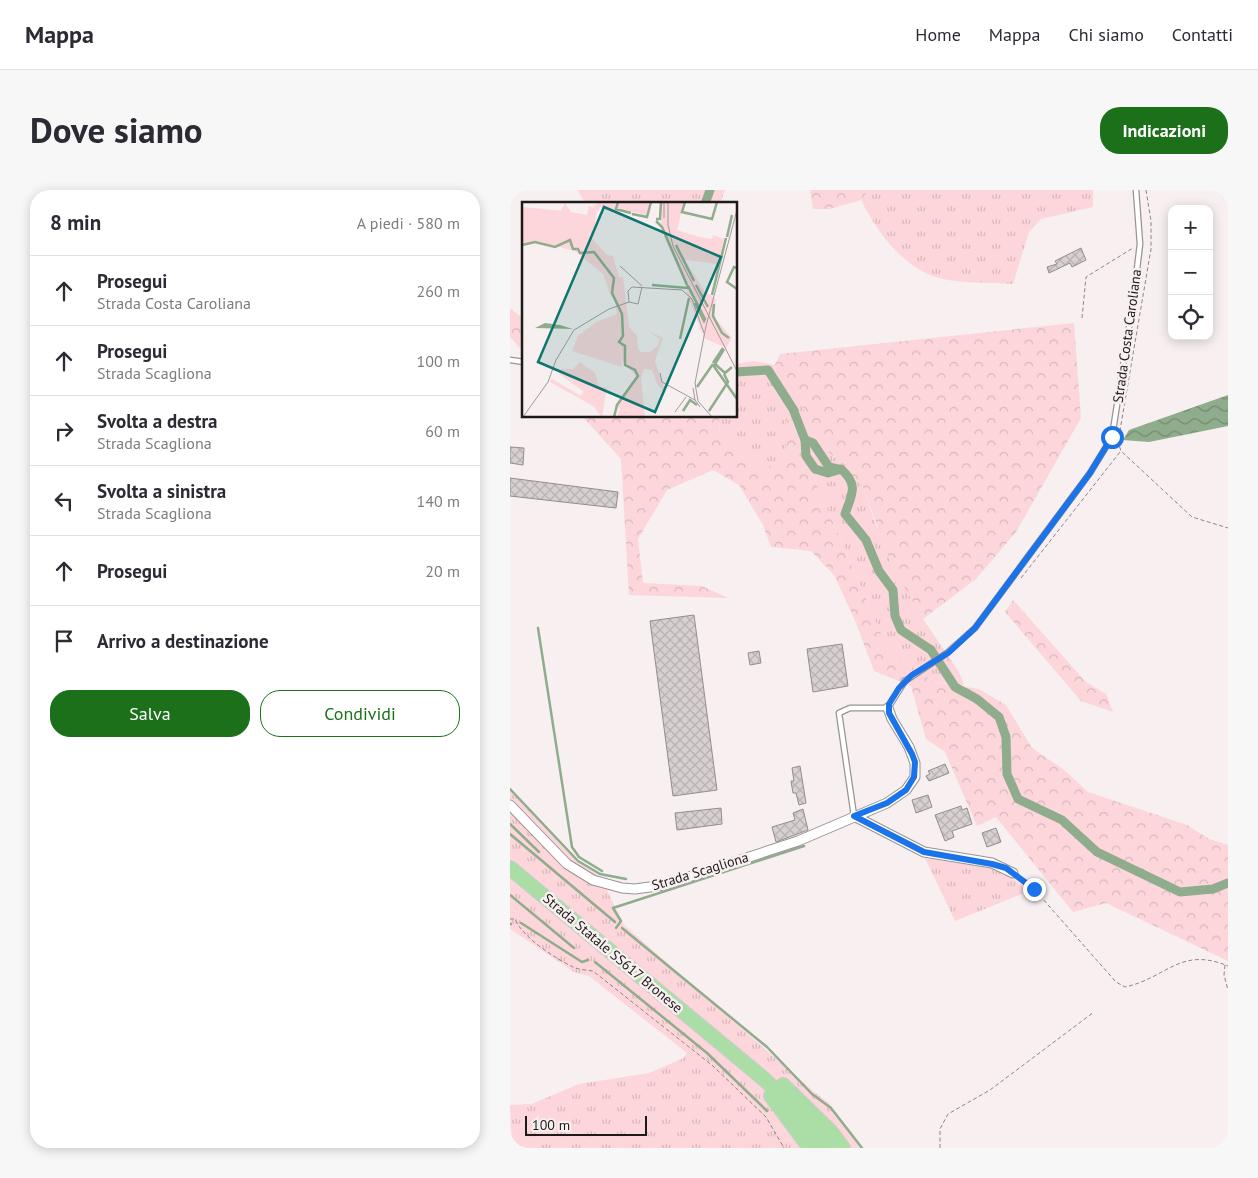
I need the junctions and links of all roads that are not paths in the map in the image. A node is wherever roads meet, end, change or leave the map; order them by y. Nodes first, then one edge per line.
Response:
1 (1136, 190) edge
2 (888, 708) junction
3 (510, 804) edge
4 (854, 816) junction
5 (510, 868) edge
6 (1013, 873) road end
7 (715, 1038) junction
8 (810, 1148) edge
9 (826, 1148) edge
10 (843, 1148) edge

1 - 2 lane, Strada Costa Caroliana
2 - 4 street, Strada Scagliona
2 - 4 lane
3 - 4 street, Strada Scagliona
4 - 6 street
5 - 7 main road, Strada Statale SS617 Bronese
7 - 8 main road
7 - 9 main road
7 - 10 main road

